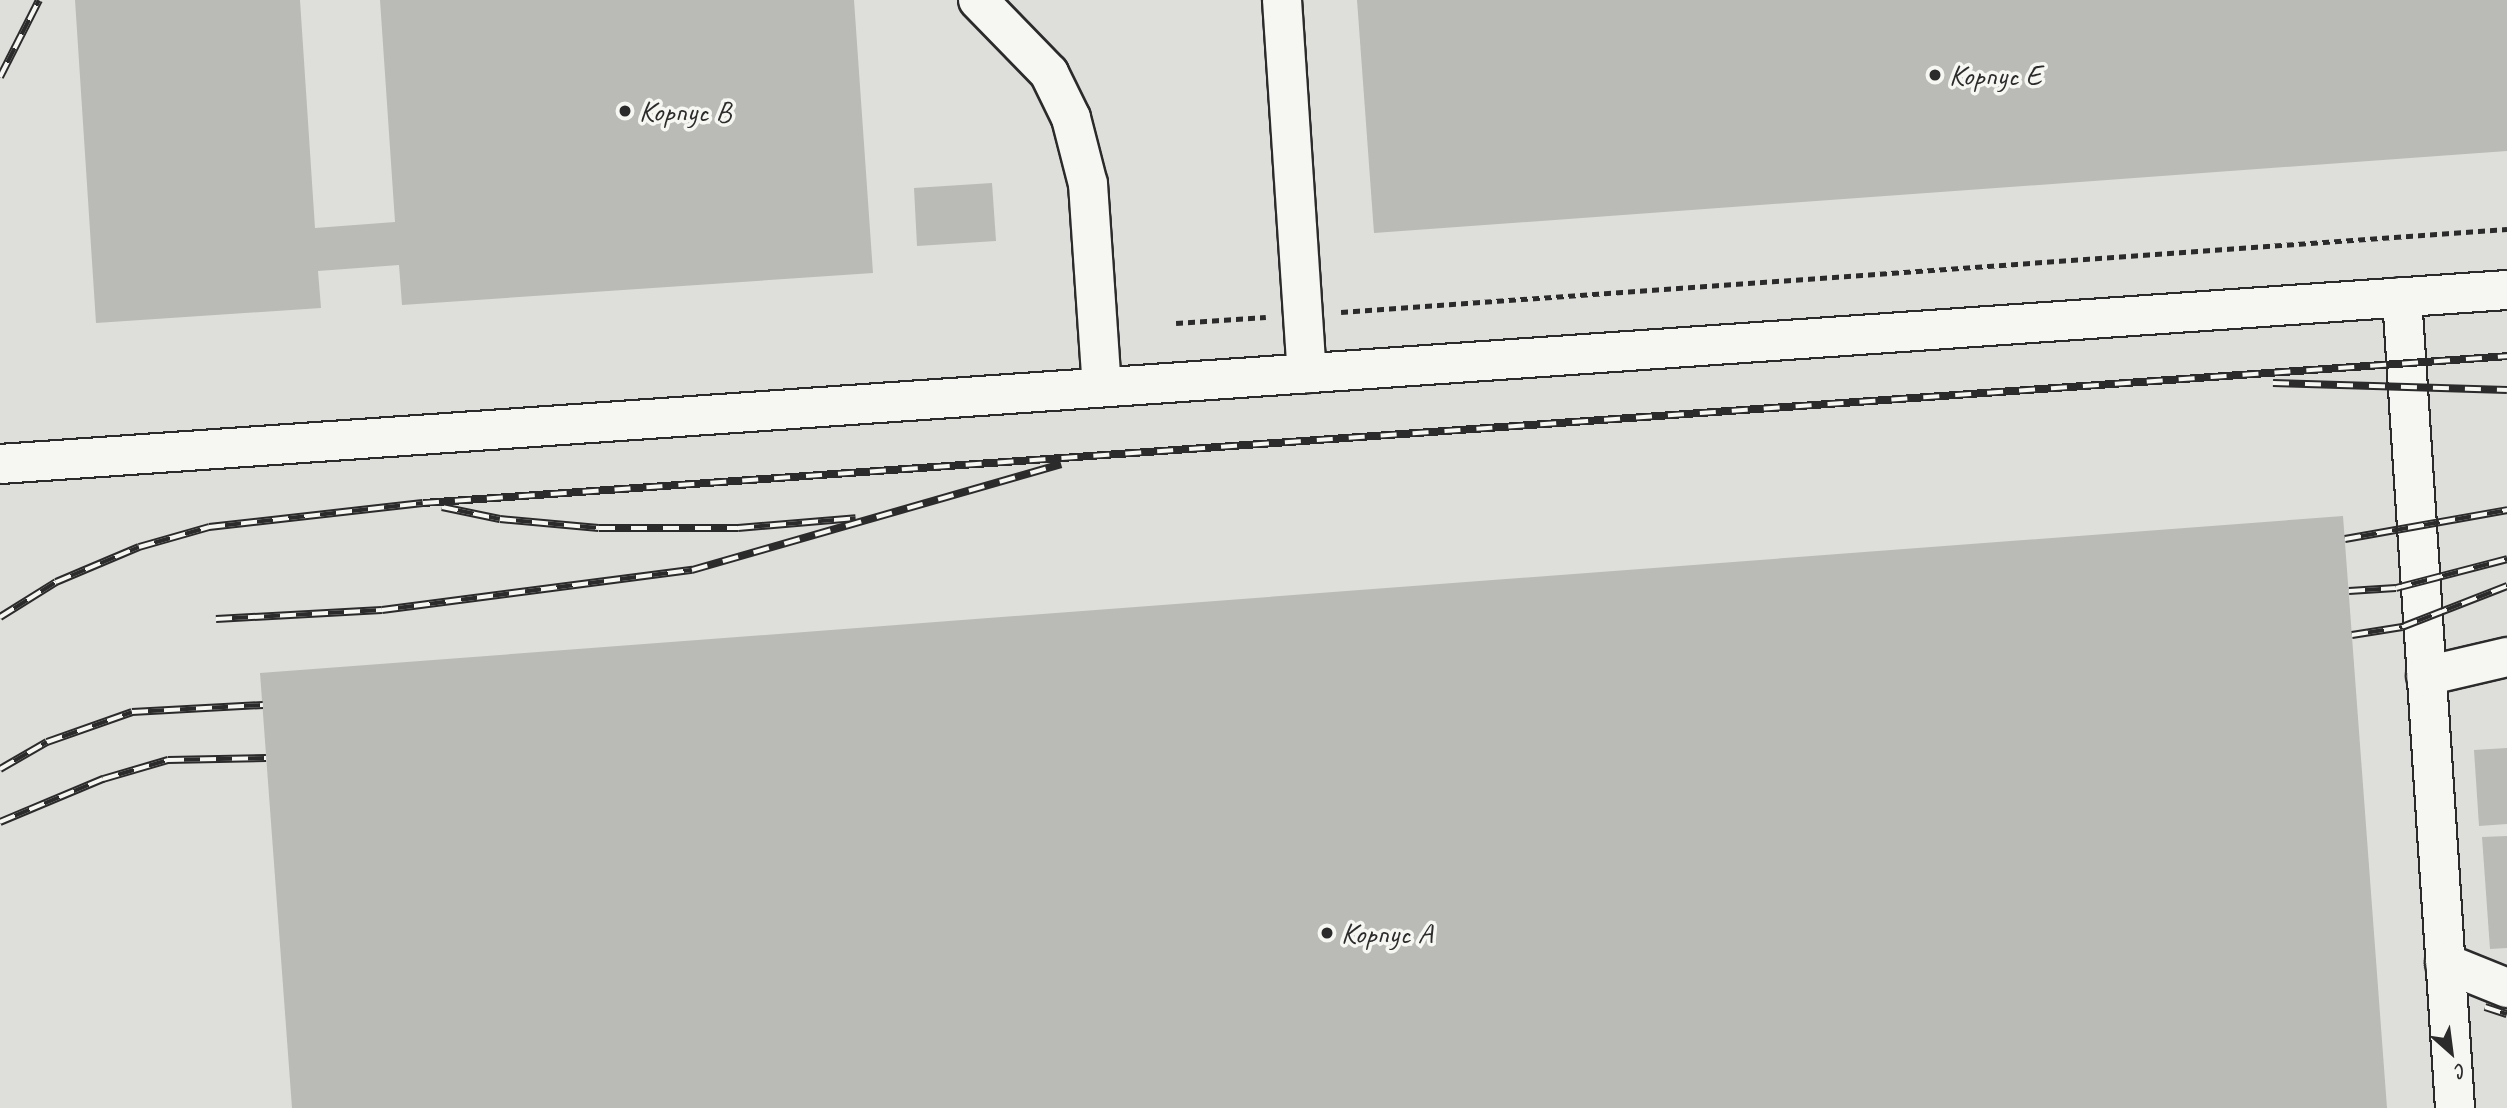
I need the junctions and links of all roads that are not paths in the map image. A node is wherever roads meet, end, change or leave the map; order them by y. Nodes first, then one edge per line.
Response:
1 (978, 0) edge
2 (1282, 0) edge
3 (2507, 290) edge
4 (2402, 297) junction
5 (1307, 373) junction
6 (1102, 387) junction
7 (0, 464) edge
8 (2507, 657) edge
9 (2426, 676) junction
10 (2445, 963) junction
11 (2507, 988) edge
12 (2455, 1108) edge

1 - 6 lane
2 - 5 lane
3 - 4 lane
4 - 5 lane
4 - 9 lane
5 - 6 lane
6 - 7 lane
8 - 9 lane
9 - 10 lane
10 - 11 lane
10 - 12 lane

